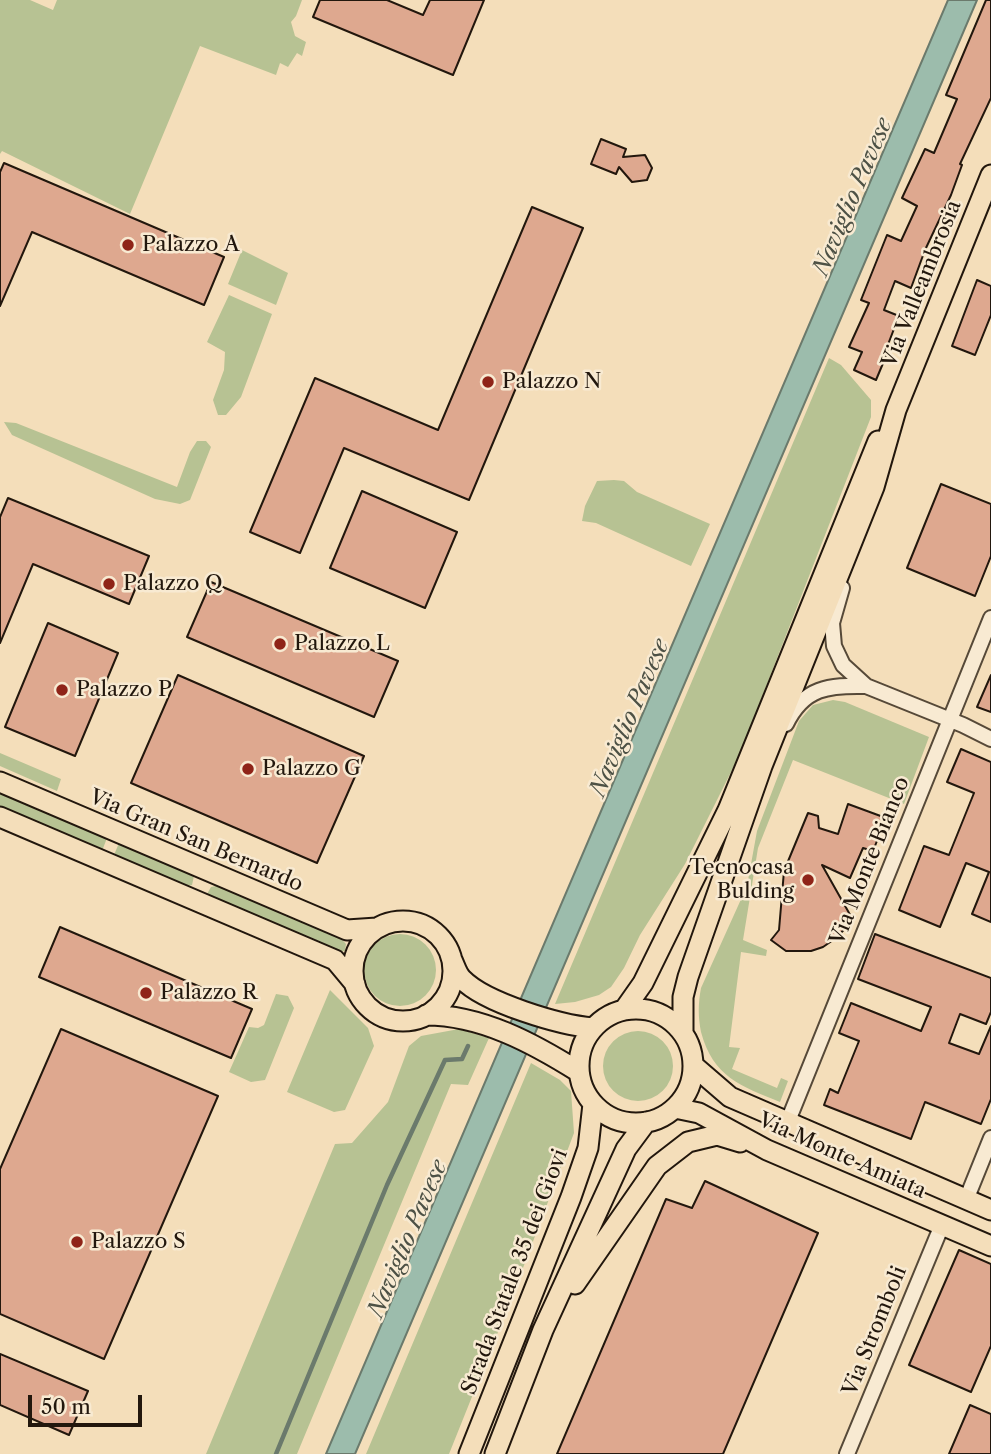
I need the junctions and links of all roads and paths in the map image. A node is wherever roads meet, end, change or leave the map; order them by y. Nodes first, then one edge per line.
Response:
1 (991, 175) edge
2 (896, 410) junction
3 (856, 533) junction
4 (991, 618) edge
5 (866, 686) junction
6 (949, 720) junction
7 (991, 739) edge
8 (0, 782) edge
9 (751, 798) junction
10 (0, 817) edge
11 (377, 928) junction
12 (451, 957) junction
13 (355, 984) junction
14 (624, 1010) junction
15 (426, 1015) junction
16 (593, 1028) junction
17 (683, 1032) junction
18 (694, 1066) junction
19 (579, 1072) junction
20 (593, 1104) junction
21 (675, 1108) junction
22 (788, 1121) junction
23 (646, 1122) junction
24 (991, 1138) edge
25 (767, 1150) junction
26 (967, 1200) junction
27 (991, 1210) edge
28 (942, 1225) junction
29 (991, 1246) edge
30 (543, 1330) junction
31 (469, 1454) edge
32 (495, 1454) edge
33 (847, 1454) edge

1 - 2 main road, Via Valleambrosia
2 - 3 main road
2 - 14 main road
3 - 5 street
3 - 9 main road
4 - 6 street, Via Monte Bianco
5 - 6 street
5 - 9 street
6 - 7 street
6 - 22 street, Via Monte Bianco
8 - 11 main road, Via Gran San Bernardo
9 - 17 main road
10 - 13 main road
11 - 12 main road
11 - 13 main road
12 - 15 main road
12 - 16 main road
13 - 15 main road
14 - 16 main road
14 - 17 main road
15 - 19 main road
16 - 19 main road
17 - 18 main road
18 - 21 main road
18 - 22 main road, Via Monte Amiata
19 - 20 main road
20 - 23 main road
20 - 31 main road, Strada Statale 35 dei Giovi
21 - 23 main road
21 - 25 main road, Via Monte Amiata
22 - 26 main road, Via Monte Amiata
23 - 30 main road
24 - 26 street
25 - 28 main road, Via Monte Amiata
25 - 30 main road
26 - 27 main road, Via Monte Amiata
28 - 29 main road, Via Monte Amiata
28 - 33 street, Via Stromboli
30 - 32 main road

